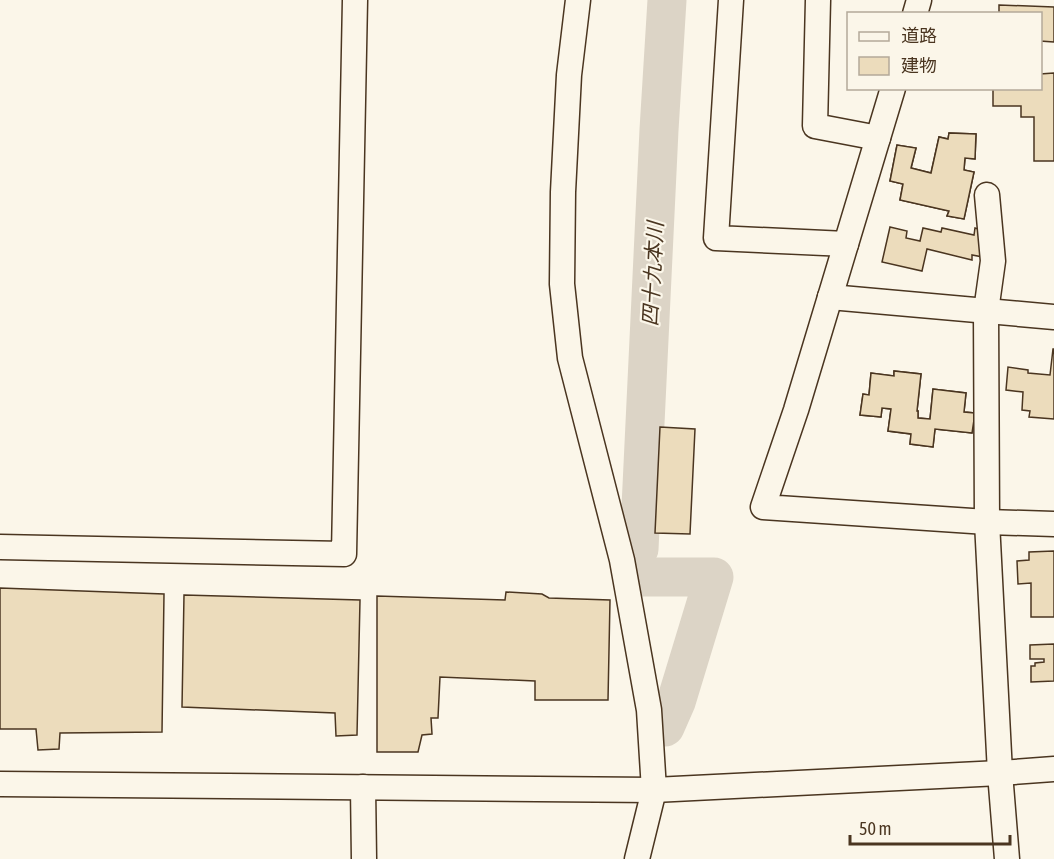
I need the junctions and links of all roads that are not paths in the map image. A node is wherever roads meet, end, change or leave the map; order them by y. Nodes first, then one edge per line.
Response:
1 (355, 0) edge
2 (578, 0) edge
3 (731, 0) edge
4 (818, 0) edge
5 (892, 90) edge
6 (878, 138) junction
7 (987, 195) dead end
8 (846, 244) junction
9 (830, 297) junction
10 (986, 311) junction
11 (1054, 317) edge
12 (987, 522) junction
13 (1054, 524) edge
14 (0, 547) edge
15 (1054, 769) edge
16 (1000, 773) junction
17 (0, 784) edge
18 (363, 787) junction
19 (654, 790) junction
20 (364, 859) edge
21 (637, 859) edge
22 (1007, 859) edge

1 - 14 street
2 - 19 street
3 - 8 street
4 - 6 street
5 - 6 street
6 - 8 street
7 - 10 street
8 - 9 street
9 - 10 street
9 - 12 street
10 - 11 street
10 - 12 street
12 - 13 street
12 - 16 street
15 - 16 street
16 - 19 street
16 - 22 street
17 - 18 street
18 - 19 street
18 - 20 street
19 - 21 street

